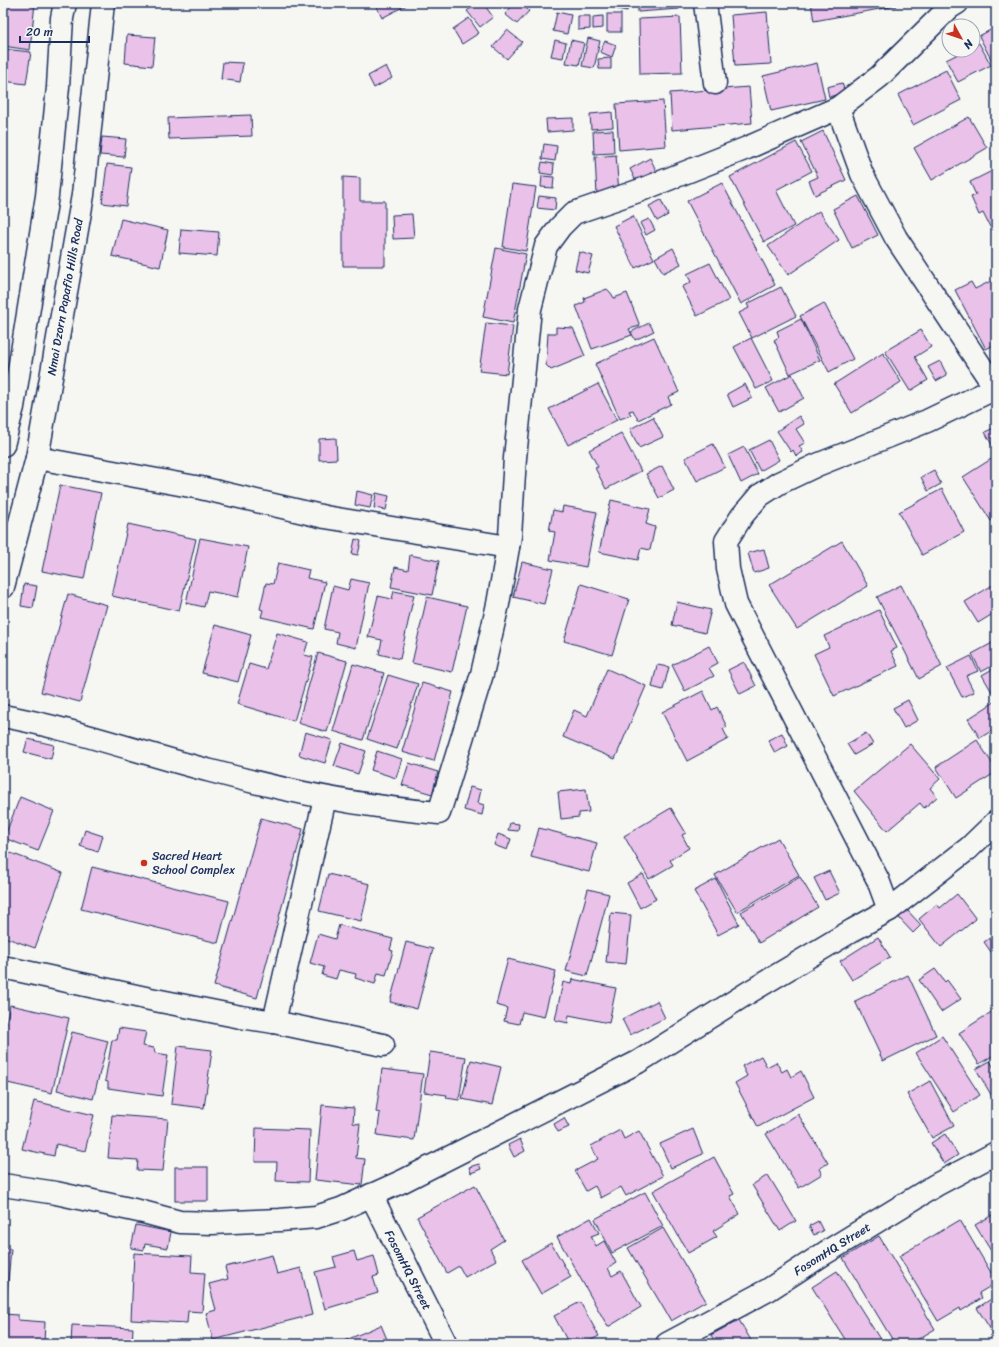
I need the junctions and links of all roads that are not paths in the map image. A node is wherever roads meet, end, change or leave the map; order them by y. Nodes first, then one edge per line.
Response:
1 (65, 3) edge
2 (103, 3) edge
3 (705, 3) edge
4 (957, 3) edge
5 (715, 83) dead end
6 (838, 108) junction
7 (996, 388) edge
8 (3, 444) edge
9 (37, 458) junction
10 (508, 547) junction
11 (3, 587) edge
12 (3, 716) edge
13 (325, 798) junction
14 (996, 822) edge
15 (889, 910) junction
16 (3, 967) edge
17 (274, 1022) junction
18 (383, 1045) dead end
19 (996, 1153) edge
20 (3, 1185) edge
21 (371, 1195) junction
22 (446, 1344) edge
23 (667, 1344) edge

1 - 8 street
2 - 9 street, Nmai Dzorn Papafio Hills Road
3 - 5 street
4 - 6 street
6 - 7 street
6 - 10 street
7 - 15 street
9 - 10 street
9 - 11 street, Nmai Dzorn Papafio Hills Road
10 - 13 street
12 - 13 street
13 - 17 street
14 - 15 street
15 - 21 street
16 - 17 street
17 - 18 street
19 - 23 street, FosomHQ Street
20 - 21 street
21 - 22 street, FosomHQ Street

